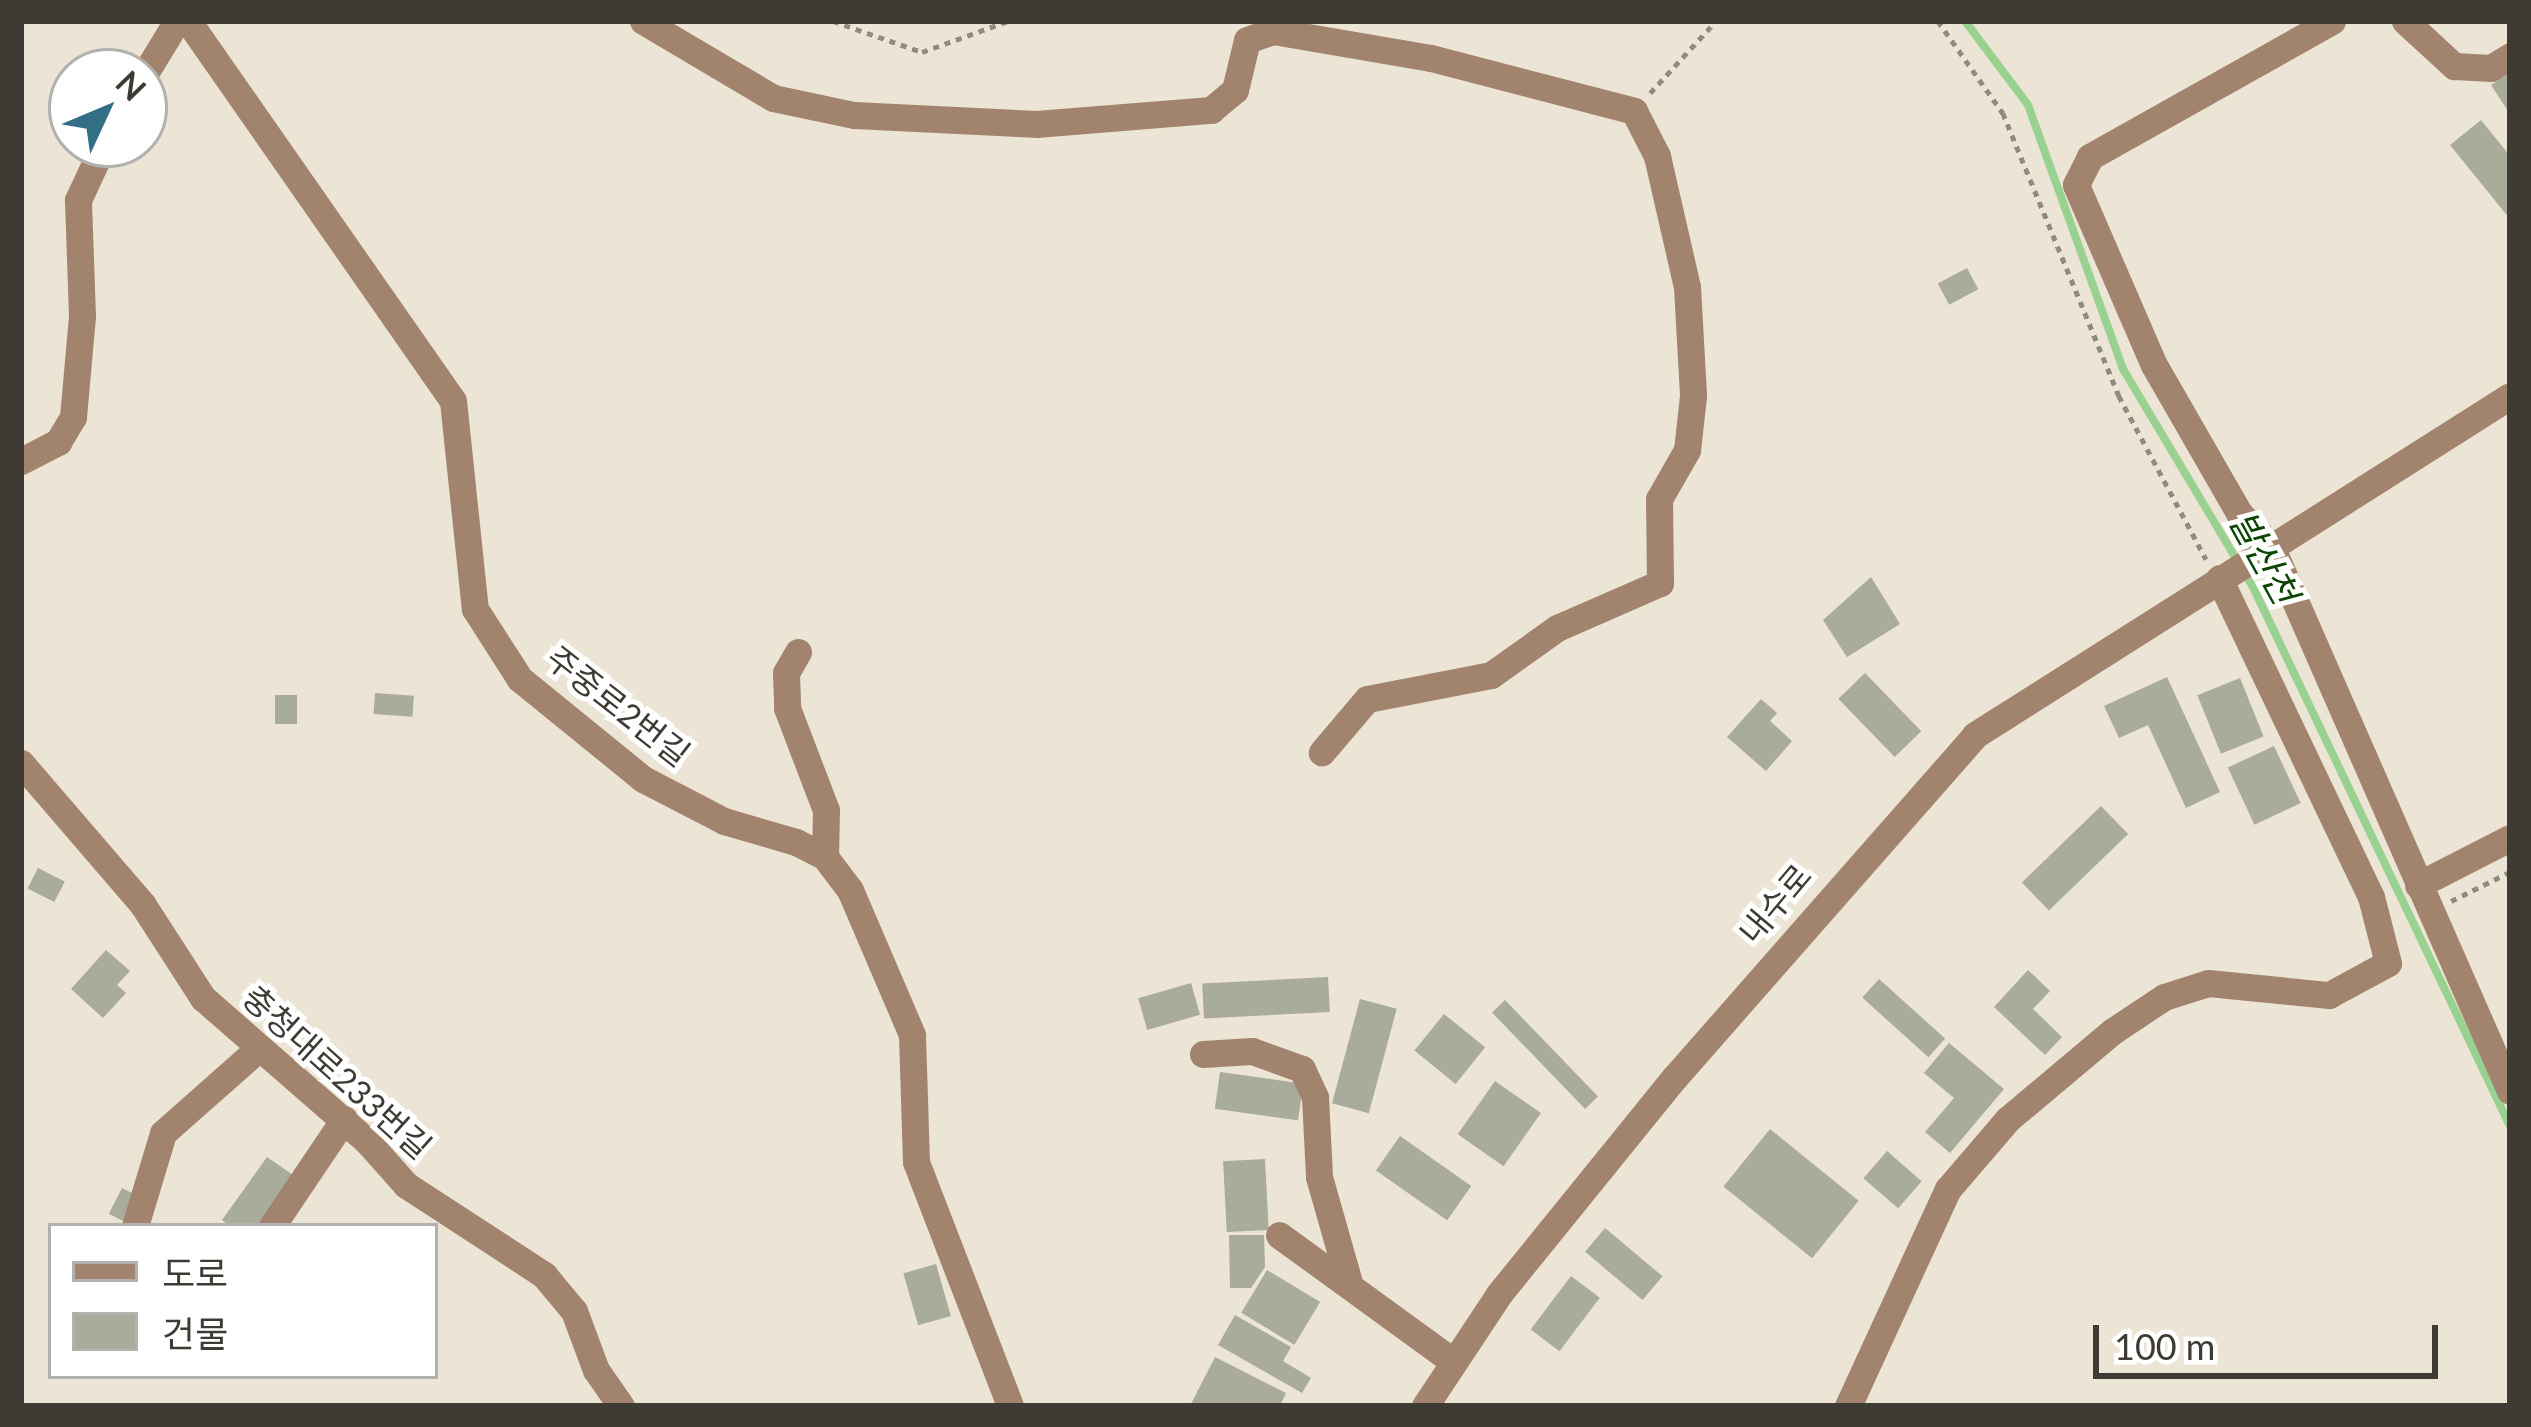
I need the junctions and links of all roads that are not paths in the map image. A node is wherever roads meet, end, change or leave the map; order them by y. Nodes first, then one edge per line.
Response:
1 (177, 21) edge
2 (188, 21) edge
3 (643, 21) edge
4 (2332, 21) edge
5 (2405, 21) edge
6 (160, 48) edge
7 (2510, 56) edge
8 (93, 168) edge
9 (2510, 396) edge
10 (21, 461) edge
11 (2267, 549) junction
12 (2223, 576) junction
13 (798, 652) dead end
14 (1322, 752) dead end
15 (21, 764) edge
16 (2510, 838) edge
17 (825, 857) junction
18 (2418, 885) junction
19 (258, 1049) junction
20 (1203, 1054) dead end
21 (2510, 1091) edge
22 (344, 1119) junction
23 (136, 1223) edge
24 (274, 1223) edge
25 (1280, 1235) dead end
26 (1350, 1286) junction
27 (1454, 1362) junction
28 (621, 1406) edge
29 (1010, 1406) edge
30 (1425, 1406) edge
31 (1849, 1406) edge

1 - 6 street
2 - 17 street, 주중로2번길
3 - 14 street
4 - 11 street
5 - 7 street
8 - 10 street
9 - 11 street, 내수로
11 - 12 street, 내수로
11 - 18 street
12 - 27 street, 내수로
12 - 31 street
13 - 17 street
15 - 19 street, 충청대로233번길
16 - 18 street
17 - 29 street
18 - 21 street
19 - 22 street, 충청대로233번길
19 - 23 street
20 - 26 street
22 - 24 street
22 - 28 street, 충청대로233번길
25 - 26 street
26 - 27 street
27 - 30 street, 내수로

